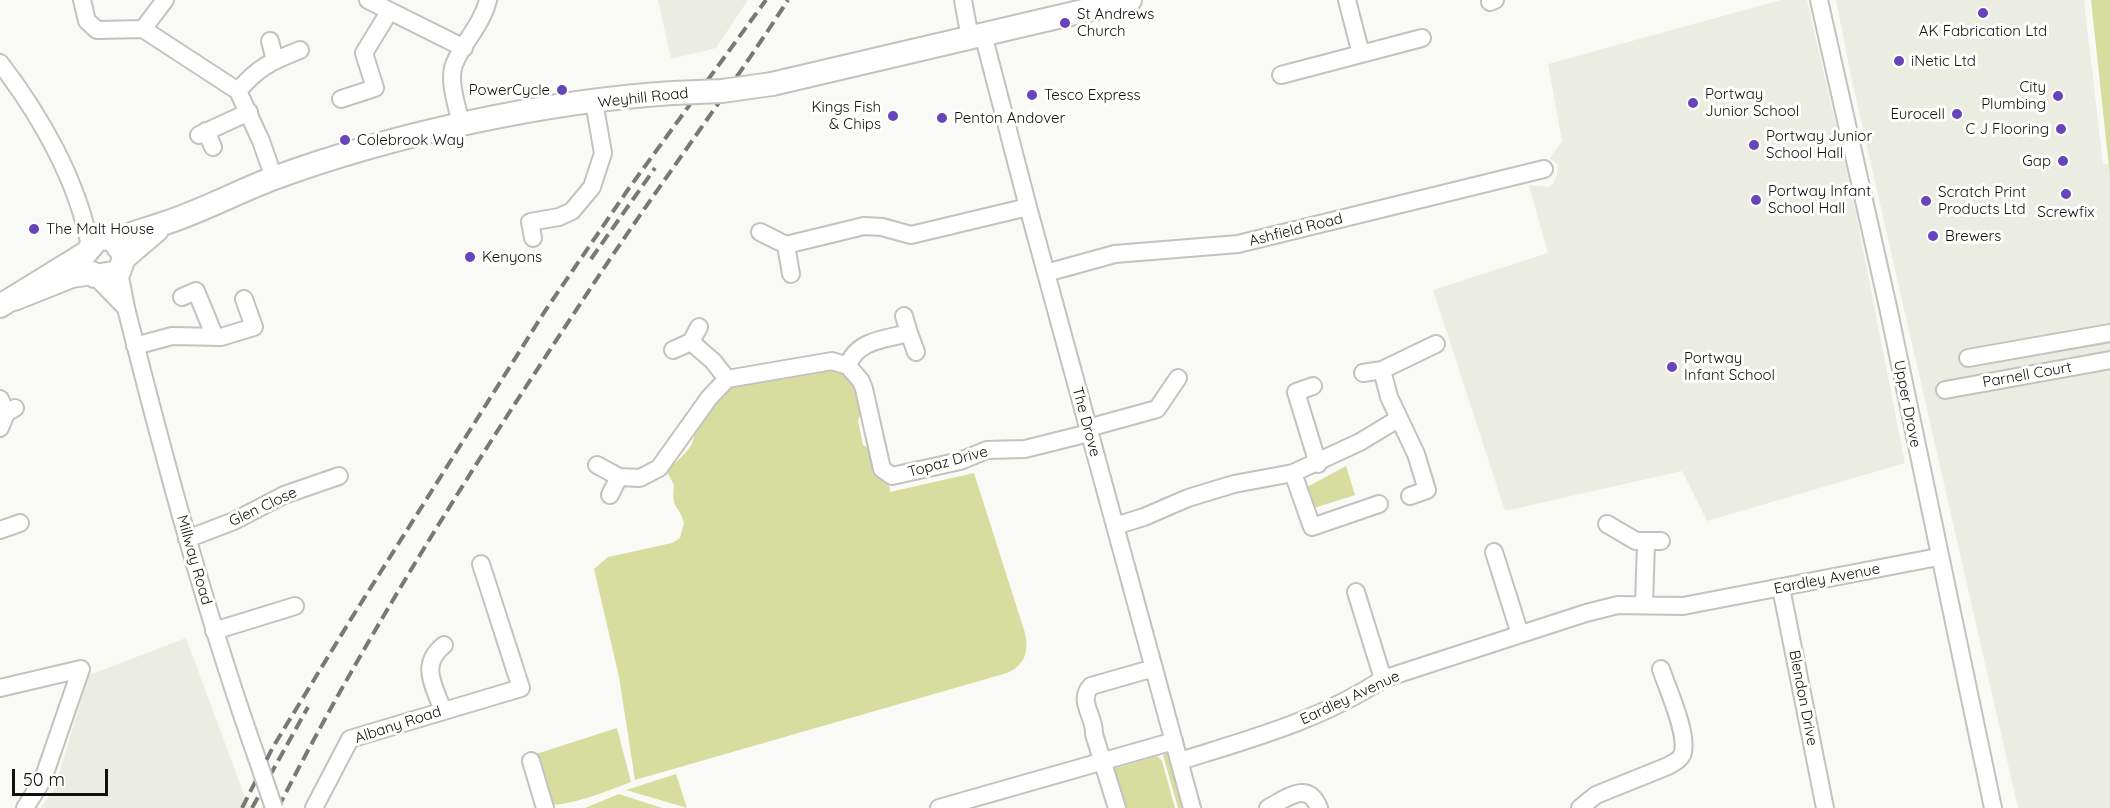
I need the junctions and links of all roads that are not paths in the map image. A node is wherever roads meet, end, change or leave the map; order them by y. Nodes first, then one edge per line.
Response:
1 (82, 0) edge
2 (165, 0) edge
3 (368, 0) edge
4 (488, 0) edge
5 (963, 0) edge
6 (1130, 0) edge
7 (1347, 0) edge
8 (1819, 0) edge
9 (388, 12) junction
10 (143, 29) junction
11 (977, 36) junction
12 (1422, 38) dead end
13 (270, 41) dead end
14 (464, 48) junction
15 (300, 50) dead end
16 (1361, 54) junction
17 (275, 60) junction
18 (0, 63) edge
19 (1281, 75) dead end
20 (238, 91) junction
21 (341, 99) dead end
22 (594, 102) junction
23 (249, 112) junction
24 (461, 125) junction
25 (206, 137) dead end
26 (1544, 169) dead end
27 (274, 178) junction
28 (1028, 207) junction
29 (760, 232) dead end
30 (532, 238) dead end
31 (786, 245) junction
32 (103, 257) junction
33 (1046, 273) junction
34 (791, 274) dead end
35 (182, 297) dead end
36 (244, 299) dead end
37 (7, 302) edge
38 (126, 308) junction
39 (904, 316) dead end
40 (699, 327) dead end
41 (909, 333) junction
42 (2110, 333) edge
43 (215, 337) junction
44 (691, 342) junction
45 (1436, 344) dead end
46 (135, 346) junction
47 (673, 351) dead end
48 (916, 352) dead end
49 (1968, 358) dead end
50 (2110, 360) edge
51 (848, 366) junction
52 (1382, 370) junction
53 (1363, 374) dead end
54 (1178, 378) dead end
55 (727, 379) junction
56 (1313, 386) dead end
57 (1945, 390) dead end
58 (1398, 419) junction
59 (1089, 430) junction
60 (1318, 464) junction
61 (597, 465) dead end
62 (1293, 473) junction
63 (339, 476) dead end
64 (619, 477) junction
65 (610, 495) dead end
66 (1410, 496) dead end
67 (1378, 504) dead end
68 (20, 523) dead end
69 (1607, 525) dead end
70 (1115, 526) junction
71 (0, 530) edge
72 (187, 539) junction
73 (1494, 552) dead end
74 (1938, 557) junction
75 (481, 564) dead end
76 (1781, 588) junction
77 (1356, 592) dead end
78 (1644, 604) junction
79 (295, 607) dead end
80 (214, 631) junction
81 (1520, 634) junction
82 (444, 645) dead end
83 (1154, 668) junction
84 (1660, 669) dead end
85 (1383, 679) junction
86 (0, 688) edge
87 (442, 711) junction
88 (1174, 741) junction
89 (531, 761) dead end
90 (1180, 761) junction
91 (1103, 762) junction
92 (25, 808) edge
93 (274, 808) edge
94 (314, 808) edge
95 (545, 808) edge
96 (939, 808) edge
97 (1117, 808) edge
98 (1192, 808) edge
99 (1268, 808) edge
100 (1319, 808) edge
101 (1580, 808) edge
102 (1825, 808) edge
103 (1993, 808) edge

1 - 10 street
2 - 10 street
3 - 9 street
4 - 14 street
5 - 11 street, The Drove
6 - 11 main road, Weyhill Road
7 - 16 street
8 - 74 street, Upper Drove
9 - 14 street
9 - 21 street
10 - 20 street
11 - 22 main road, Weyhill Road, bridge
11 - 28 street, The Drove
12 - 16 street
13 - 17 street
14 - 24 street
15 - 17 street
16 - 19 street
17 - 20 street
18 - 32 street, Millway Road
20 - 23 street
22 - 24 main road, Weyhill Road
22 - 30 street
23 - 25 street
23 - 27 street
24 - 27 main road, Weyhill Road
26 - 33 street, Ashfield Road
27 - 32 main road, Weyhill Road
28 - 31 street
28 - 33 street, The Drove
29 - 31 street
31 - 34 street
32 - 37 main road, Weyhill Road
32 - 38 street, Millway Road
32 - 38 street
33 - 59 street, The Drove
35 - 43 street
36 - 43 street
38 - 46 street, Millway Road
39 - 41 street
40 - 44 street
41 - 48 street
41 - 51 street
42 - 49 street
43 - 46 street
44 - 47 street
44 - 55 street
45 - 52 street
46 - 72 street, Millway Road
50 - 57 street, Parnell Court
51 - 55 street
51 - 59 street, Topaz Drive
52 - 53 street
52 - 58 street
54 - 59 street
55 - 64 street
56 - 60 street
58 - 60 street
58 - 66 street
59 - 70 street, The Drove
60 - 62 street
61 - 64 street
62 - 67 street
62 - 70 street
63 - 72 street, Glen Close
64 - 65 street
68 - 71 street
69 - 78 street
70 - 83 street, The Drove
72 - 80 street, Millway Road
73 - 81 street
74 - 76 street, Eardley Avenue
74 - 103 street, Upper Drove
75 - 87 street, Albany Road
76 - 78 street, Eardley Avenue
76 - 102 street, Blendon Drive
77 - 85 street
78 - 81 street, Eardley Avenue
79 - 80 street
80 - 93 street, Millway Road, bridge
81 - 85 street, Eardley Avenue
82 - 87 street
83 - 88 street, The Drove
83 - 91 street
84 - 101 street
85 - 90 street, Eardley Avenue
86 - 92 street
87 - 94 street, Albany Road
88 - 90 street, The Drove
88 - 91 street
89 - 95 street
90 - 98 street, The Drove
91 - 96 street
91 - 97 street
99 - 100 street

